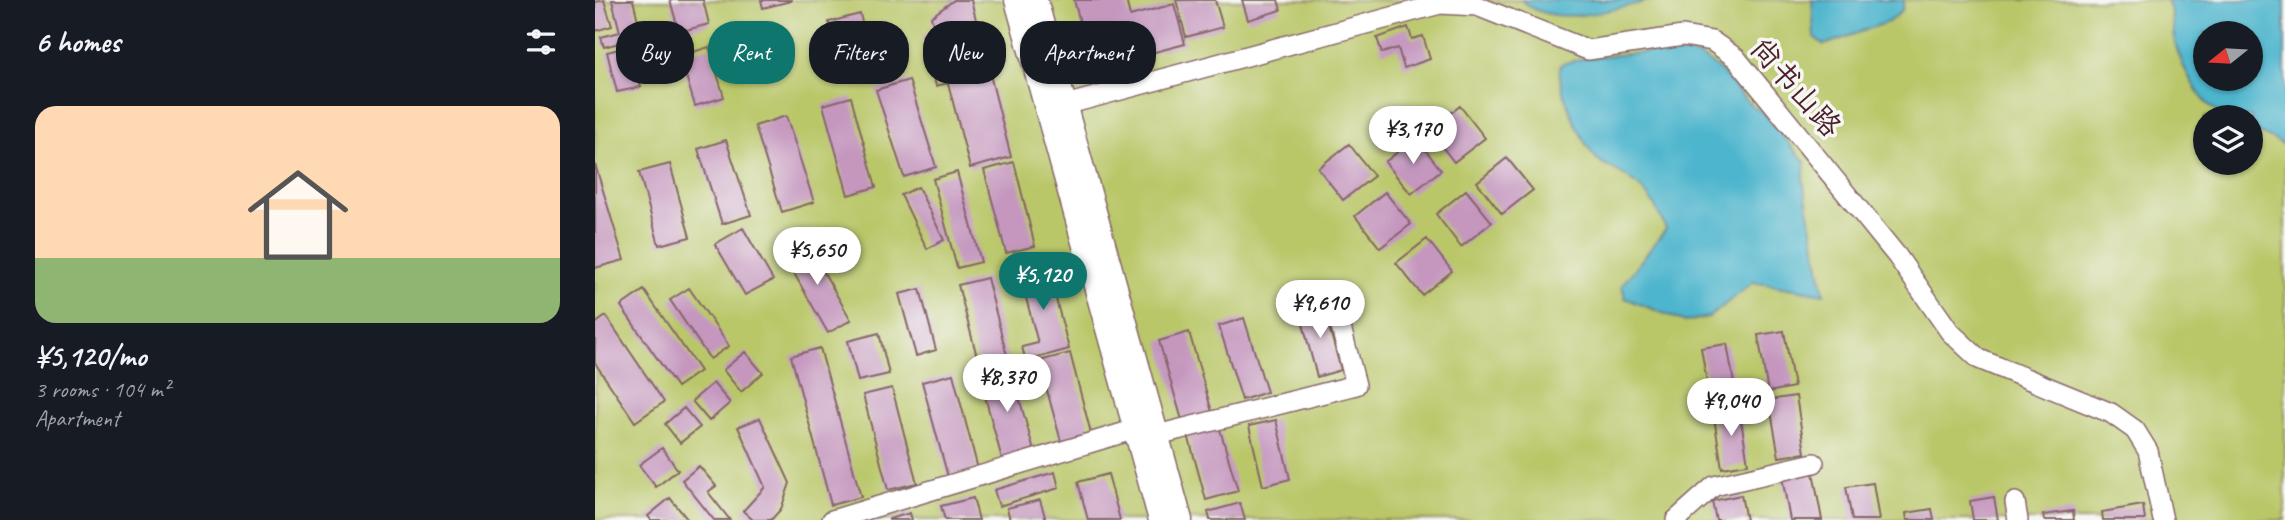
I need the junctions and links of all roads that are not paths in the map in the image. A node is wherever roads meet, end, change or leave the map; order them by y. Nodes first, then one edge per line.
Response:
1 (1017, 0) edge
2 (1035, 0) edge
3 (1065, 105) junction
4 (1339, 316) dead end
5 (1147, 432) junction
6 (1814, 463) dead end
7 (832, 520) edge
8 (1161, 520) edge
9 (1180, 520) edge
10 (1677, 520) edge
11 (2163, 520) edge

1 - 5 main road
2 - 3 main road
3 - 5 main road
3 - 11 street, 尚书山路
4 - 5 street
5 - 7 street
5 - 8 main road
5 - 9 main road
6 - 10 street

